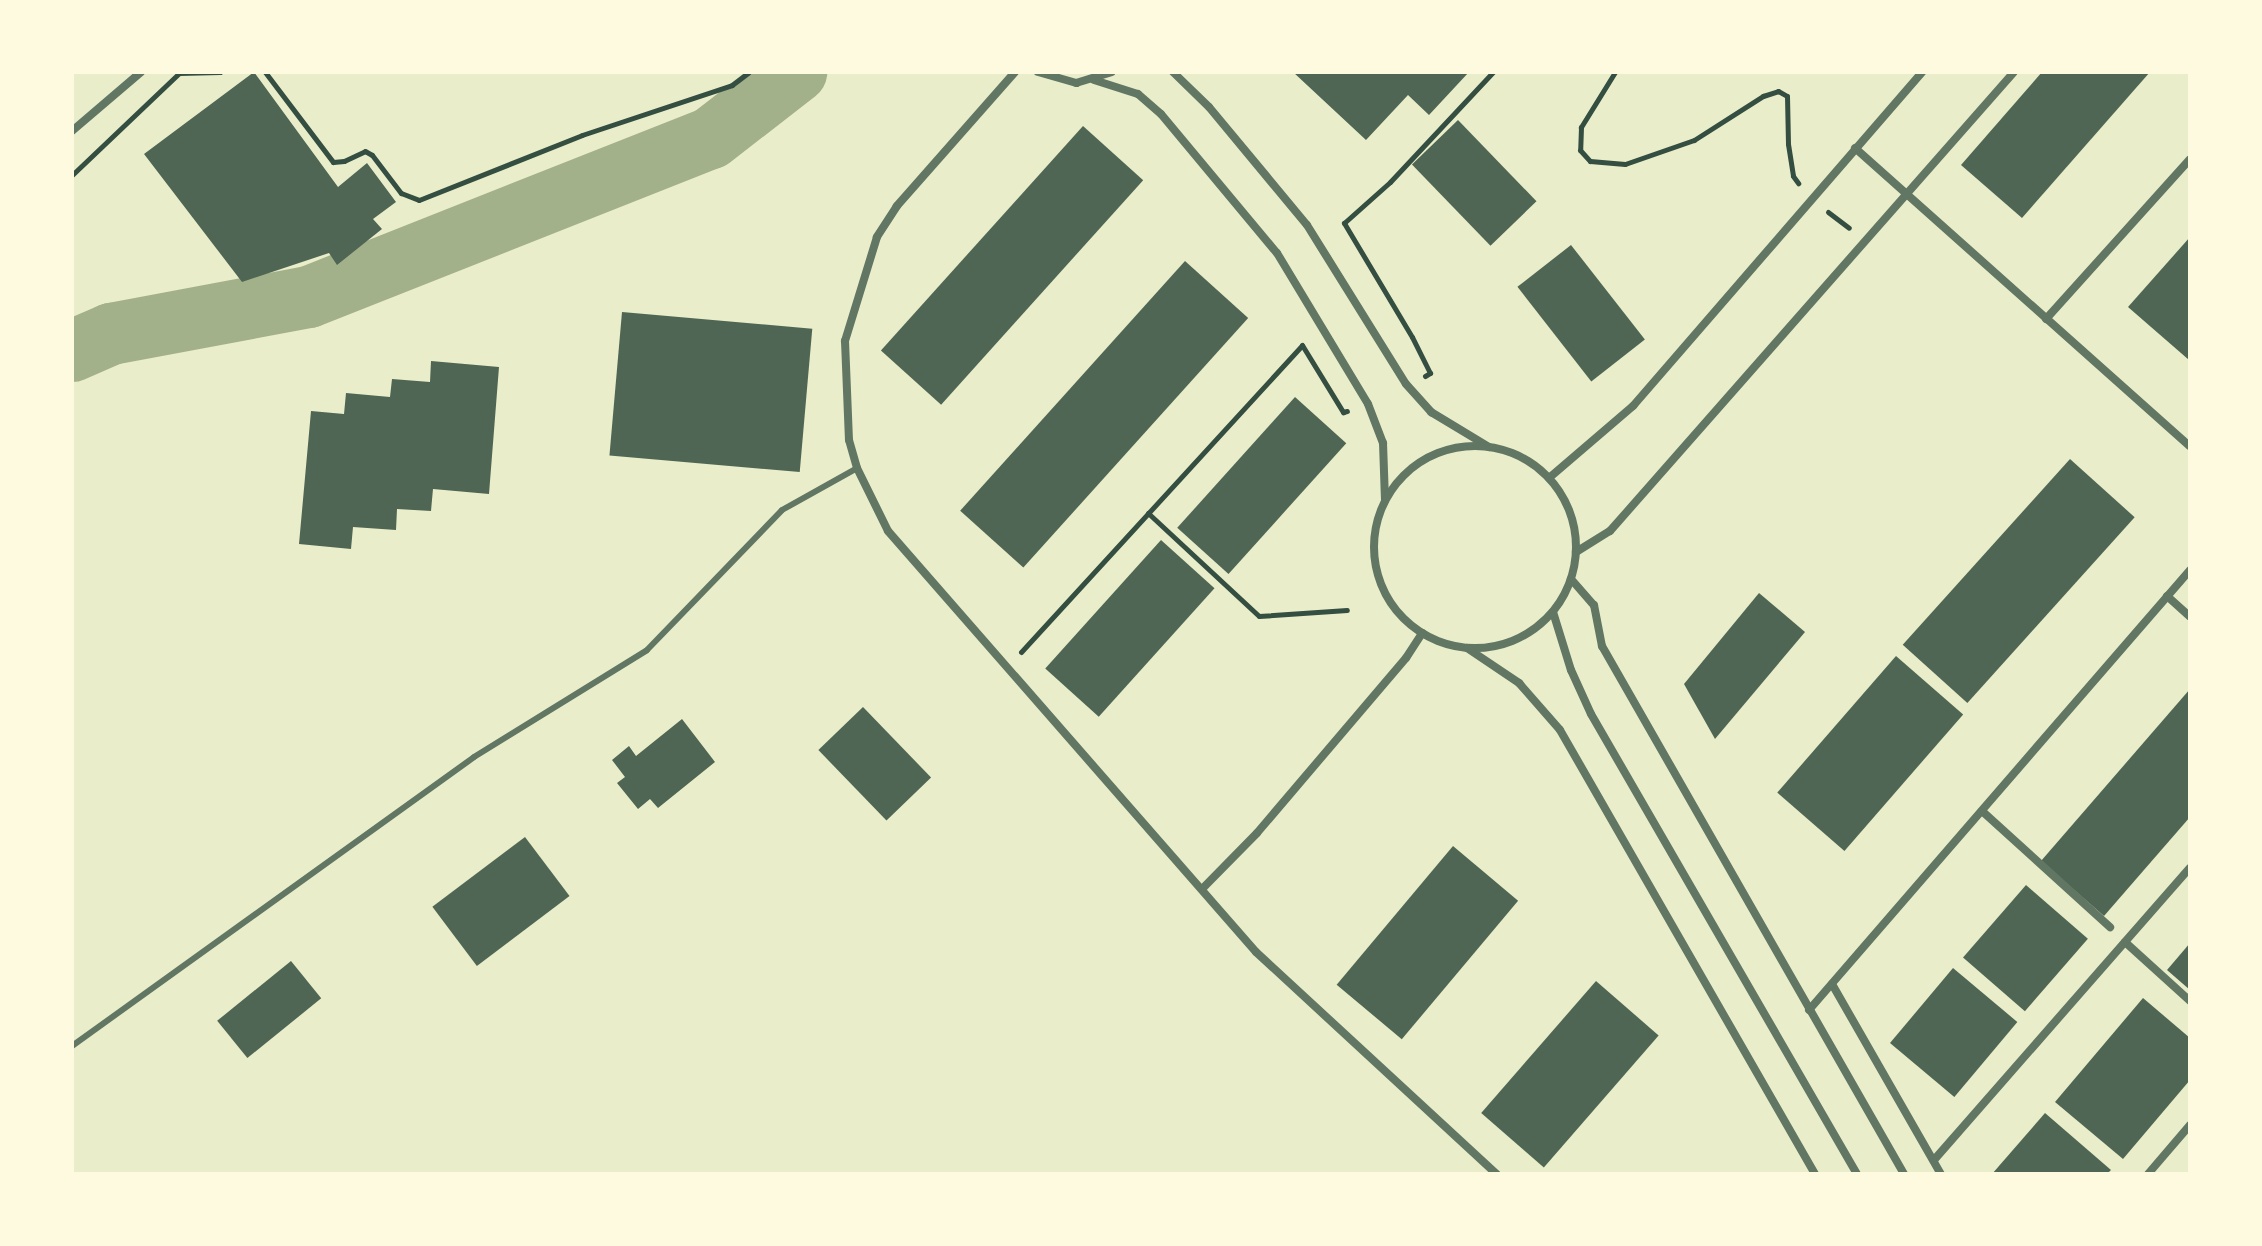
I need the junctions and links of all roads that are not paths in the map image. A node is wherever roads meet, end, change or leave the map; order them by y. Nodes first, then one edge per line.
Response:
1 (141, 72) edge
2 (1015, 72) edge
3 (1038, 72) edge
4 (1111, 72) edge
5 (1173, 72) edge
6 (1922, 72) edge
7 (2014, 72) edge
8 (1094, 80) junction
9 (72, 131) edge
10 (1855, 148) junction
11 (2190, 159) edge
12 (1905, 194) junction
13 (2046, 319) junction
14 (2189, 444) edge
15 (1490, 447) junction
16 (857, 468) junction
17 (1549, 478) junction
18 (1385, 500) junction
19 (1576, 552) junction
20 (2190, 570) edge
21 (1571, 579) junction
22 (2167, 596) junction
23 (1553, 612) junction
24 (2190, 617) edge
25 (1422, 633) junction
26 (1467, 648) junction
27 (1982, 811) junction
28 (2190, 868) edge
29 (1203, 888) junction
30 (2110, 927) dead end
31 (2125, 942) junction
32 (1832, 984) junction
33 (2190, 1001) edge
34 (1809, 1010) junction
35 (72, 1046) edge
36 (2190, 1125) edge
37 (1934, 1160) junction
38 (1497, 1174) edge
39 (1815, 1174) edge
40 (1857, 1174) edge
41 (1904, 1174) edge
42 (1941, 1174) edge
43 (2148, 1174) edge

1 - 9 street
2 - 16 street
3 - 8 street
4 - 8 street
5 - 15 street
6 - 10 street
7 - 12 street
8 - 18 street
10 - 12 street
10 - 17 street
11 - 13 street
12 - 13 street
12 - 19 street
13 - 14 street
15 - 17 street
15 - 18 street
16 - 29 street
16 - 35 lane
17 - 19 street
18 - 25 street
19 - 21 street
20 - 22 street
21 - 23 street
21 - 34 street
22 - 24 street
22 - 27 street
23 - 26 street
23 - 40 street
25 - 26 street
25 - 29 street
26 - 39 street
27 - 30 street
27 - 32 street
28 - 31 street
29 - 38 street
31 - 33 street
31 - 37 street
32 - 34 street
32 - 37 street
34 - 41 street
36 - 43 street
37 - 42 street

